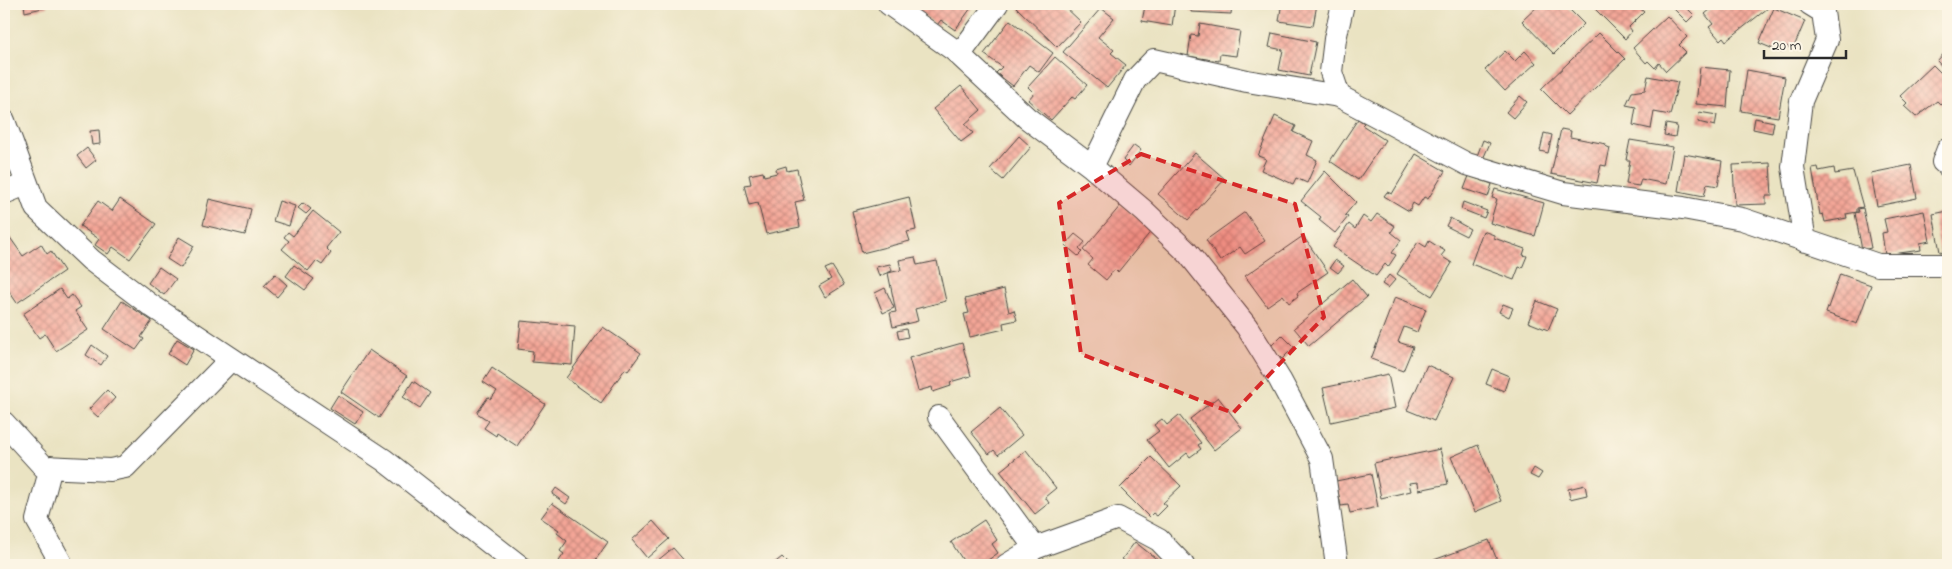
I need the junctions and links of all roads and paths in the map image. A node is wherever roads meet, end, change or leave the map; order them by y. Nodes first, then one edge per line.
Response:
1 (889, 4) edge
2 (997, 4) edge
3 (1343, 4) edge
4 (1810, 4) edge
5 (960, 54) junction
6 (1339, 96) junction
7 (4, 122) edge
8 (1948, 149) edge
9 (1092, 166) junction
10 (1948, 166) edge
11 (26, 184) junction
12 (4, 194) edge
13 (1805, 241) junction
14 (1948, 265) edge
15 (231, 358) junction
16 (939, 417) dead end
17 (4, 423) edge
18 (51, 467) junction
19 (1035, 548) junction
20 (61, 563) dead end
21 (518, 565) edge
22 (1007, 565) edge
23 (1183, 565) edge
24 (1337, 565) edge

1 - 5 street
2 - 5 street
3 - 6 street
4 - 13 street
5 - 9 street
6 - 9 street
6 - 13 street
7 - 11 street
8 - 10 street
9 - 24 street
11 - 12 street
11 - 15 street
13 - 14 street
15 - 18 street
15 - 21 street
16 - 19 street
17 - 18 street
18 - 20 street
19 - 22 street
19 - 23 street

